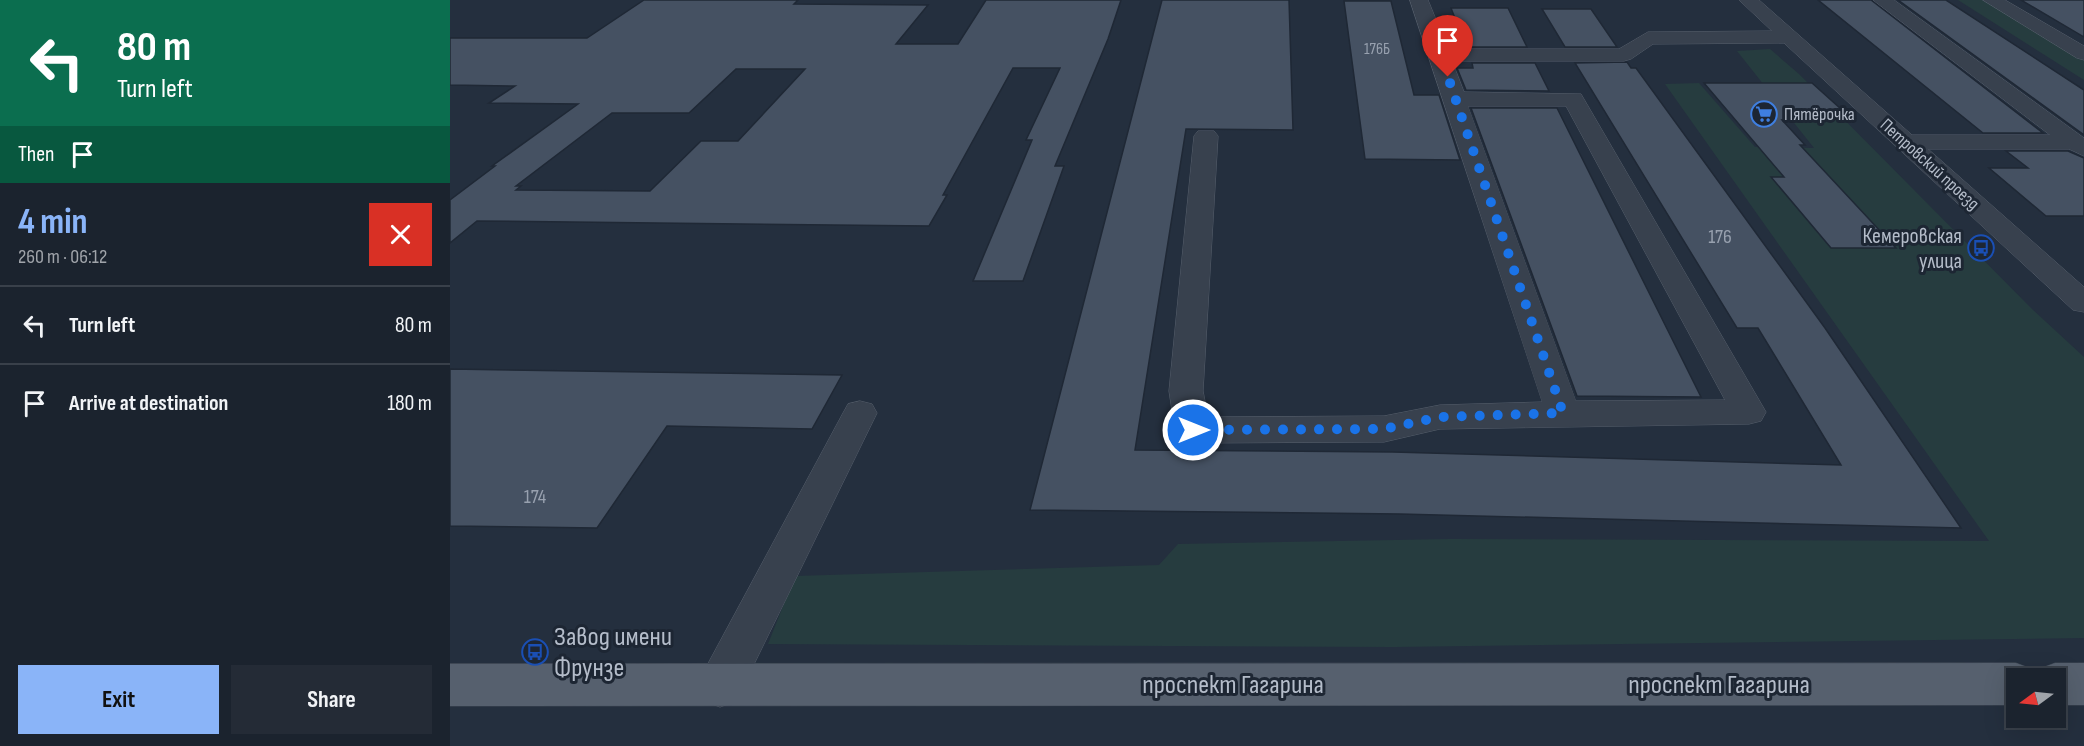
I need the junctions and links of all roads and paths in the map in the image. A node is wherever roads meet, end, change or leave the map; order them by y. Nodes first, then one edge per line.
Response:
1 (1419, 0) edge
2 (1882, 0) edge
3 (1992, 0) edge
4 (1744, 8) edge
5 (1789, 37) junction
6 (2084, 54) edge
7 (1440, 55) junction
8 (1455, 99) junction
9 (1206, 136) dead end
10 (1906, 142) junction
11 (2079, 145) edge
12 (2084, 303) edge
13 (860, 413) dead end
14 (1563, 413) junction
15 (2006, 684) edge
16 (2066, 684) edge
17 (2084, 684) edge
18 (450, 685) edge
19 (720, 686) junction

1 - 7 street
2 - 11 street
3 - 6 street
4 - 5 street, Петровский проезд
5 - 7 street
5 - 10 street, Петровский проезд
7 - 8 street
8 - 14 street
8 - 14 street
9 - 14 street
10 - 11 street
10 - 12 street, Петровский проезд
13 - 19 street
15 - 19 main road, проспект Гагарина
16 - 17 main road
18 - 19 main road, проспект Гагарина

